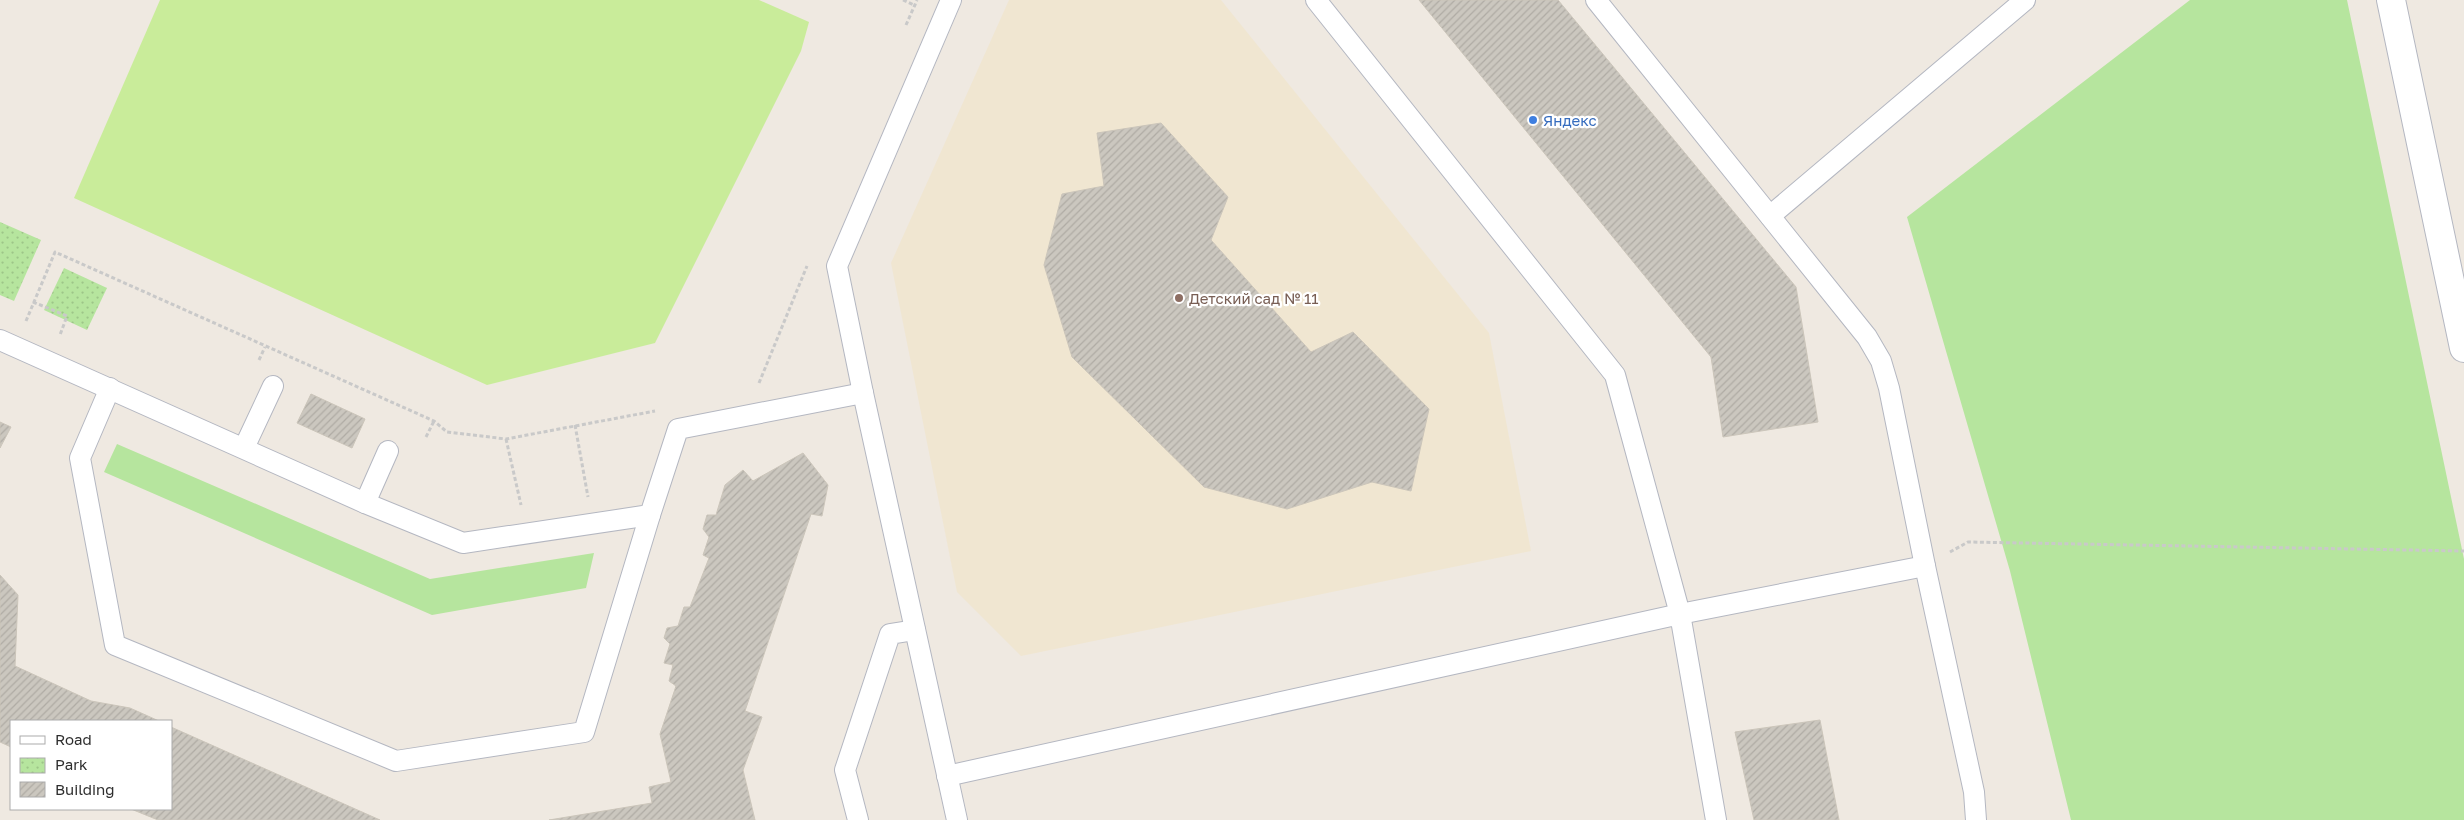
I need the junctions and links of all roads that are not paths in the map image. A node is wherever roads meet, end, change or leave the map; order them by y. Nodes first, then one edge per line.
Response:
1 (951, 0) edge
2 (1316, 0) edge
3 (1596, 0) edge
4 (2391, 0) edge
5 (2020, 2) edge
6 (1770, 216) junction
7 (0, 340) edge
8 (2464, 348) edge
9 (273, 386) dead end
10 (110, 388) junction
11 (863, 393) junction
12 (244, 448) junction
13 (388, 451) dead end
14 (366, 503) junction
15 (650, 515) junction
16 (1925, 566) junction
17 (1680, 614) junction
18 (915, 630) junction
19 (947, 776) junction
20 (858, 820) edge
21 (957, 820) edge
22 (1716, 820) edge
23 (1976, 820) edge

1 - 11 lane
2 - 17 lane
3 - 6 lane
4 - 8 street
5 - 6 lane
6 - 16 lane
7 - 10 lane
9 - 12 lane
10 - 12 lane
10 - 15 lane
11 - 15 lane
11 - 18 lane
12 - 14 lane
13 - 14 lane
14 - 15 lane
16 - 17 lane
16 - 23 lane
17 - 19 lane
17 - 22 lane
18 - 19 lane
18 - 20 lane
19 - 21 lane

